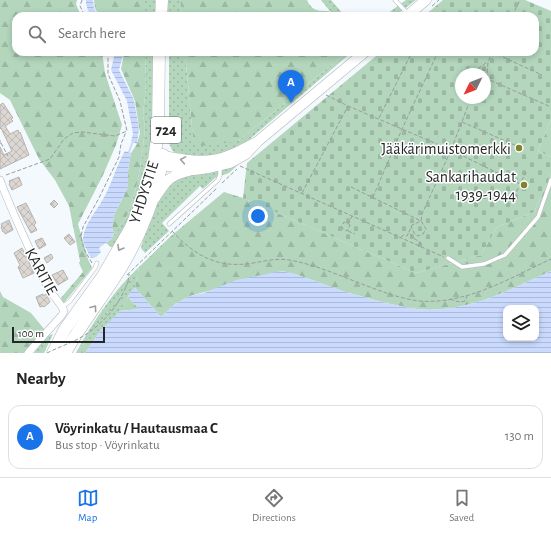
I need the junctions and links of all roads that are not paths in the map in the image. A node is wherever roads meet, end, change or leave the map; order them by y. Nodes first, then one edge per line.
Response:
1 (162, 0) edge
2 (395, 0) edge
3 (426, 0) edge
4 (162, 12) edge
5 (405, 12) edge
6 (412, 12) edge
7 (159, 56) edge
8 (164, 56) edge
9 (366, 56) edge
10 (160, 160) junction
11 (220, 162) junction
12 (194, 170) junction
13 (3, 178) edge
14 (551, 180) edge
15 (149, 206) junction
16 (169, 224) dead end
17 (448, 258) road end
18 (97, 263) dead end
19 (99, 272) junction
20 (62, 307) junction
21 (28, 353) edge
22 (53, 353) edge
23 (66, 353) edge

1 - 4 main road
2 - 5 lane
3 - 6 main road
7 - 10 main road, YHDYSTIE / 724
8 - 10 main road, YHDYSTIE / 724
9 - 11 main road
11 -> 10 main road
10 - 12 main road
10 - 15 main road, YHDYSTIE / 724
10 -> 19 main road, YHDYSTIE / 724
11 - 12 main road
11 - 16 lane
12 - 15 main road
13 - 20 street, KARITIE
14 - 17 lane
23 -> 15 main road, YHDYSTIE / 724
18 - 19 lane
19 - 20 lane
19 - 22 main road, 724
20 - 21 street, KARITIE

